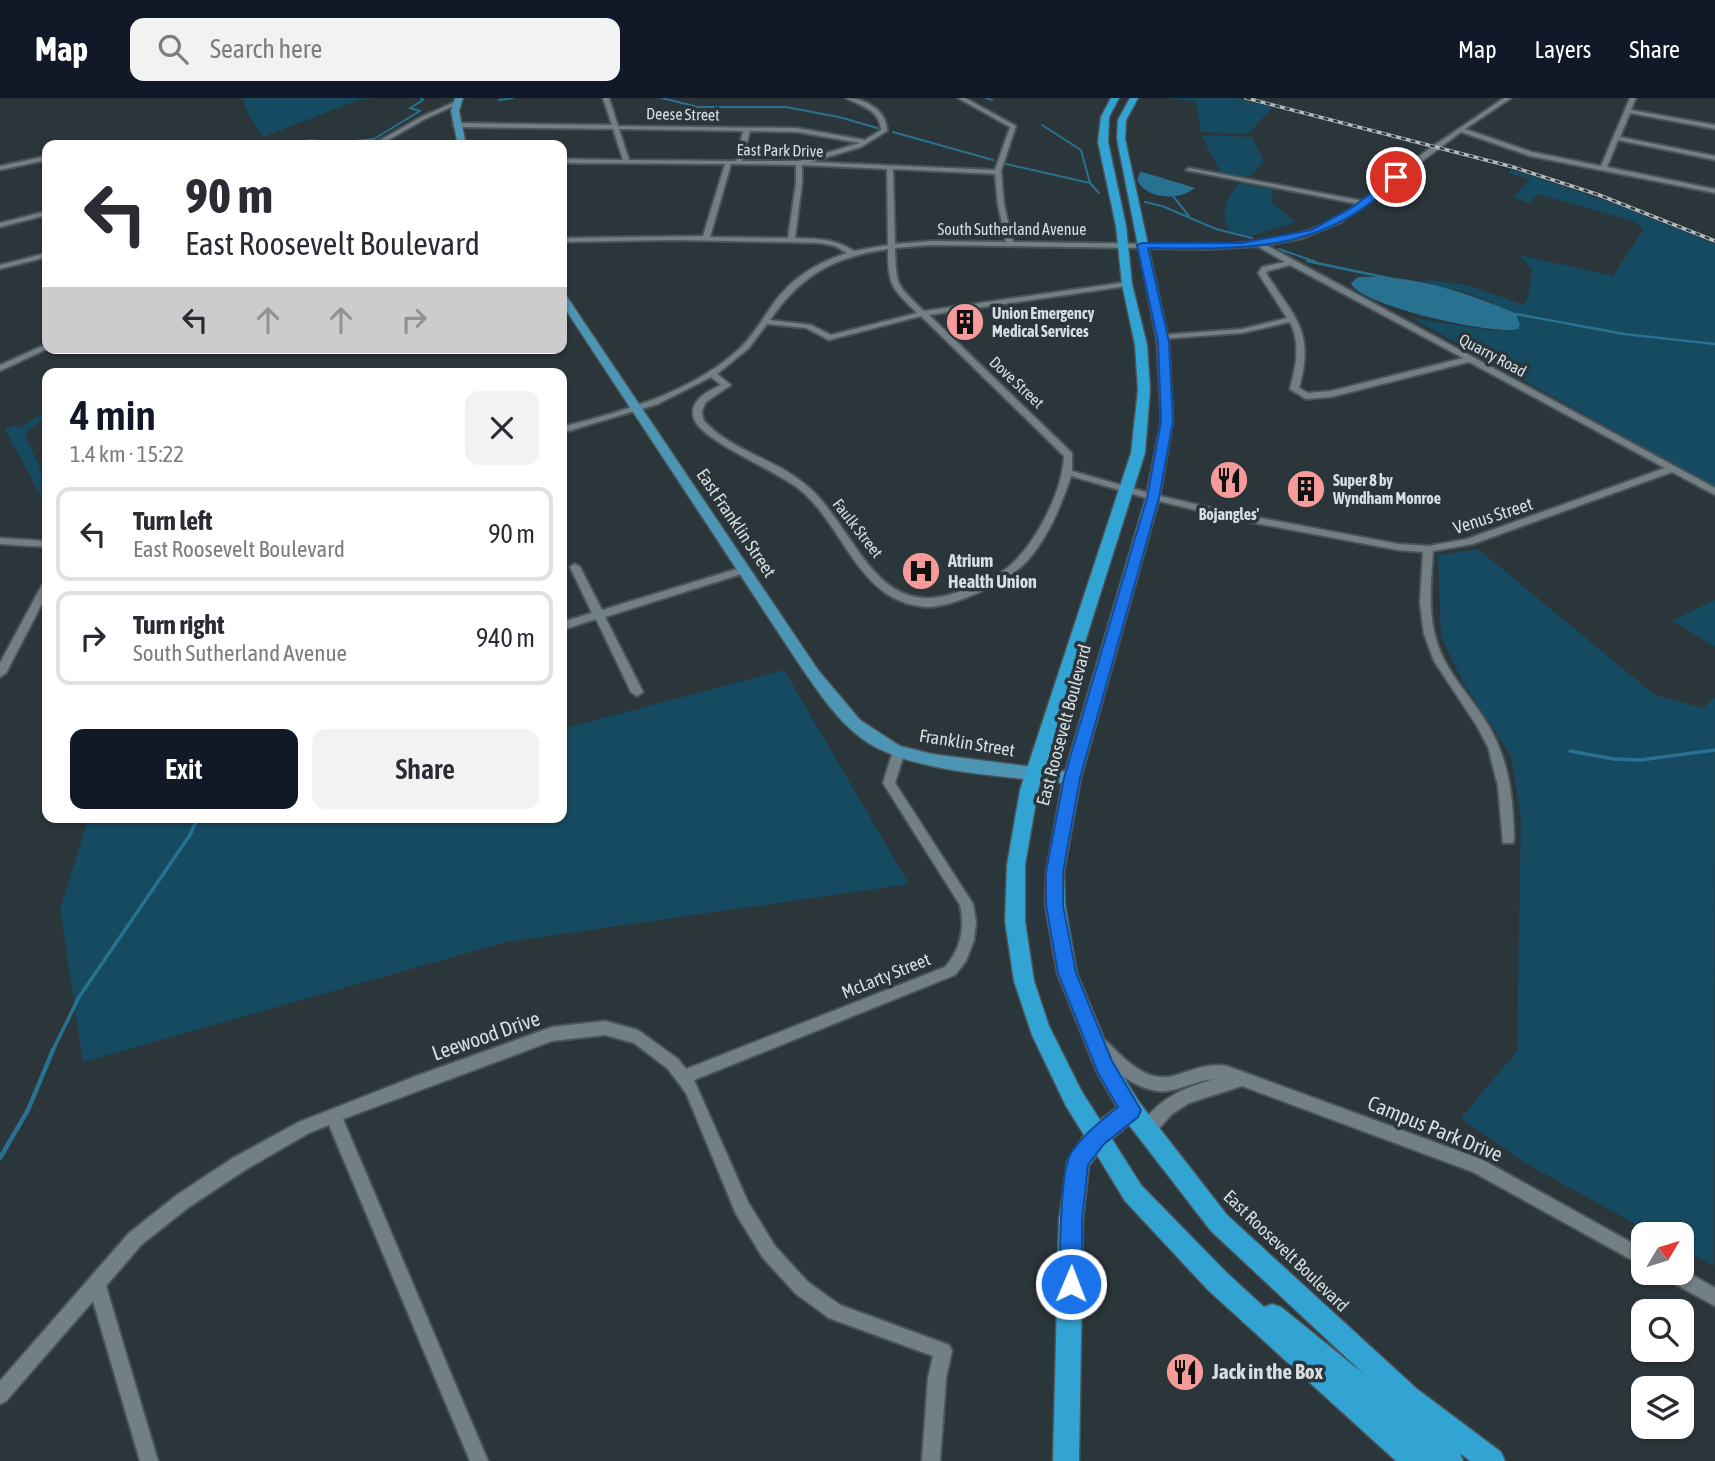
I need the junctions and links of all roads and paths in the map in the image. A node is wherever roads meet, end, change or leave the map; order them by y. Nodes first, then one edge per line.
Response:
1 (606, 98) edge
2 (849, 98) edge
3 (961, 98) edge
4 (1115, 98) edge
5 (1134, 98) edge
6 (1508, 98) edge
7 (1633, 98) edge
8 (458, 101) edge
9 (1628, 111) junction
10 (456, 125) junction
11 (615, 127) junction
12 (1715, 127) edge
13 (1462, 128) junction
14 (747, 129) junction
15 (1617, 138) junction
16 (384, 140) edge
17 (460, 140) edge
18 (868, 142) junction
19 (1715, 158) edge
20 (42, 159) edge
21 (567, 161) edge
22 (627, 162) junction
23 (799, 163) junction
24 (728, 164) junction
25 (738, 164) junction
26 (890, 166) junction
27 (0, 167) edge
28 (1603, 169) junction
29 (1189, 170) dead end
30 (998, 172) junction
31 (1715, 191) edge
32 (1363, 203) junction
33 (42, 214) edge
34 (0, 225) edge
35 (706, 239) junction
36 (567, 240) edge
37 (790, 240) junction
38 (1010, 244) junction
39 (1121, 244) junction
40 (1258, 244) junction
41 (1142, 245) junction
42 (892, 246) junction
43 (853, 254) junction
44 (42, 256) edge
45 (1288, 263) junction
46 (0, 267) edge
47 (1127, 284) junction
48 (567, 305) edge
49 (921, 314) junction
50 (1292, 319) junction
51 (766, 322) junction
52 (1162, 337) junction
53 (42, 348) edge
54 (1470, 359) junction
55 (0, 368) edge
56 (710, 373) junction
57 (637, 410) junction
58 (567, 429) edge
59 (1672, 469) junction
60 (1066, 477) junction
61 (1125, 490) junction
62 (1715, 492) edge
63 (1153, 498) junction
64 (0, 541) edge
65 (42, 544) edge
66 (1428, 549) junction
67 (575, 567) dead end
68 (744, 570) junction
69 (42, 594) edge
70 (598, 615) junction
71 (567, 624) edge
72 (0, 673) edge
73 (637, 692) dead end
74 (899, 751) junction
75 (1035, 773) junction
76 (1072, 778) junction
77 (1508, 839) dead end
78 (1093, 1037) junction
79 (682, 1077) junction
80 (1240, 1079) junction
81 (1131, 1110) junction
82 (333, 1115) junction
83 (1147, 1130) junction
84 (1097, 1136) junction
85 (1631, 1251) edge
86 (96, 1282) junction
87 (1693, 1285) edge
88 (1235, 1297) junction
89 (1715, 1297) edge
90 (0, 1395) edge
91 (149, 1461) edge
92 (479, 1461) edge
93 (931, 1461) edge
94 (1066, 1461) edge
95 (1416, 1461) edge
96 (1450, 1461) edge
97 (1492, 1461) edge

1 - 11 street
2 - 18 street
3 - 30 street
4 - 39 highway, East Roosevelt Boulevard
5 - 41 highway, East Roosevelt Boulevard
6 - 13 street, South Sutherland Avenue
7 - 9 street
8 - 10 main road
8 - 16 street
9 - 12 street
9 - 15 street
10 - 11 street, Deese Street
10 - 17 main road
11 - 14 street, Deese Street
11 - 22 street
13 - 28 street
13 - 32 street, South Sutherland Avenue
14 - 18 street, Deese Street
14 - 25 street
15 - 19 street
15 - 28 street
18 - 23 street
20 - 27 street
21 - 22 street, East Park Drive
22 - 24 street, East Park Drive
23 - 25 street, East Park Drive
23 - 26 street, East Park Drive
23 - 37 street
24 - 25 street, East Park Drive
24 - 35 street
26 - 30 street, East Park Drive
26 - 42 street, Dove Street
28 - 31 street
29 - 32 street
30 - 38 street
32 - 40 street, South Sutherland Avenue
33 - 34 street
35 - 36 street
35 - 37 street
37 - 43 street
38 - 39 street, South Sutherland Avenue
38 - 42 street, South Sutherland Avenue
39 - 41 street, South Sutherland Avenue
39 - 47 highway, East Roosevelt Boulevard
40 - 41 street, South Sutherland Avenue
40 - 45 street, Quarry Road
41 - 52 highway, East Roosevelt Boulevard
42 - 43 street, South Sutherland Avenue
42 - 49 street, Dove Street
43 - 51 street
44 - 46 street
45 - 50 street
45 - 54 street, Quarry Road
47 - 49 street
47 - 61 highway, East Roosevelt Boulevard
48 - 57 main road, East Franklin Street
49 - 51 street
49 - 60 street, Dove Street
50 - 52 street
50 - 54 street
51 - 56 street
52 - 63 highway, East Roosevelt Boulevard
53 - 55 street
54 - 59 street, Quarry Road
56 - 57 street
56 - 60 street, Faulk Street
57 - 58 street
57 - 68 main road, East Franklin Street
59 - 62 street, Quarry Road
59 - 66 street, Venus Street
60 - 61 street
61 - 63 street
61 - 75 highway, East Roosevelt Boulevard
63 - 66 street, Venus Street
63 - 76 highway, East Roosevelt Boulevard
64 - 65 street
66 - 77 street
67 - 70 street
68 - 70 street
68 - 74 main road, East Franklin Street
69 - 72 street
70 - 71 street
70 - 73 street
74 - 75 main road, Franklin Street
74 - 79 street, McLarty Street
75 - 76 main road, Franklin Street
75 - 84 highway, East Roosevelt Boulevard
76 - 78 highway, East Roosevelt Boulevard
78 - 80 street, Campus Park Drive
78 - 81 highway, East Roosevelt Boulevard
79 - 82 street, Leewood Drive
79 - 93 street, Leewood Drive
80 - 83 street
80 - 85 street, Campus Park Drive
81 - 83 highway, East Roosevelt Boulevard
81 - 84 highway
82 - 86 street, Leewood Drive
82 - 92 street
83 - 97 highway, East Roosevelt Boulevard
84 - 88 highway, East Roosevelt Boulevard
84 - 94 highway
86 - 90 street, Leewood Drive
86 - 91 street
87 - 89 street
88 - 95 highway, East Roosevelt Boulevard
88 - 96 highway

